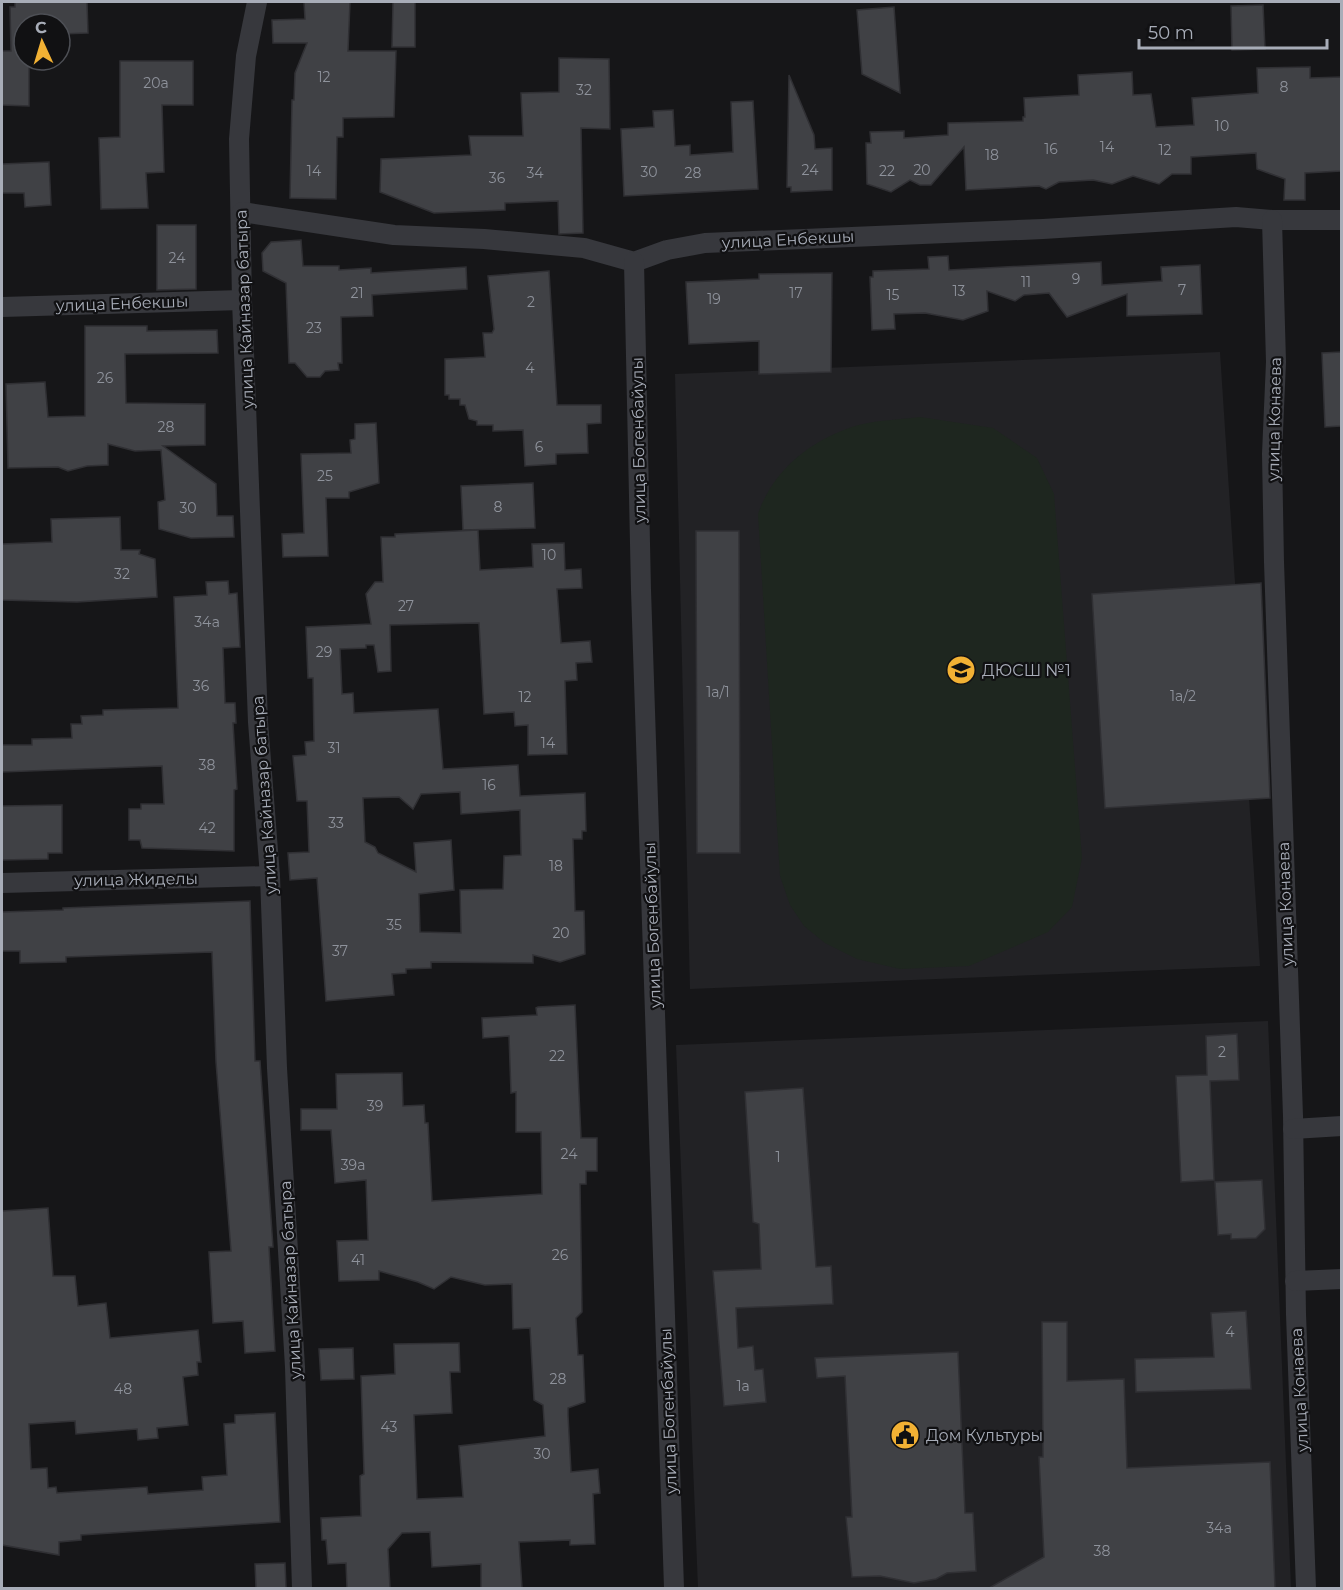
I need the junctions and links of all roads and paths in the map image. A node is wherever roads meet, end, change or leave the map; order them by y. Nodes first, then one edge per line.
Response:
1 (257, 2) edge
2 (242, 212) junction
3 (1272, 220) junction
4 (1341, 220) edge
5 (634, 262) junction
6 (242, 300) junction
7 (2, 307) edge
8 (270, 876) junction
9 (2, 884) edge
10 (1341, 1126) edge
11 (1293, 1129) junction
12 (1341, 1279) edge
13 (1295, 1281) junction
14 (302, 1588) edge
15 (674, 1588) edge
16 (1306, 1588) edge

1 - 2 street, улица Кайназар батыра
2 - 5 street
2 - 6 street, улица Кайназар батыра
3 - 4 street, улица Енбекшы
3 - 5 street, улица Енбекшы
3 - 11 street, улица Конаева
5 - 15 street, улица Богенбайулы
6 - 7 street, улица Енбекшы
6 - 8 street, улица Кайназар батыра
8 - 9 street, улица Жиделы
8 - 14 street, улица Кайназар батыра
10 - 11 street
11 - 13 street, улица Конаева
12 - 13 street
13 - 16 street, улица Конаева

